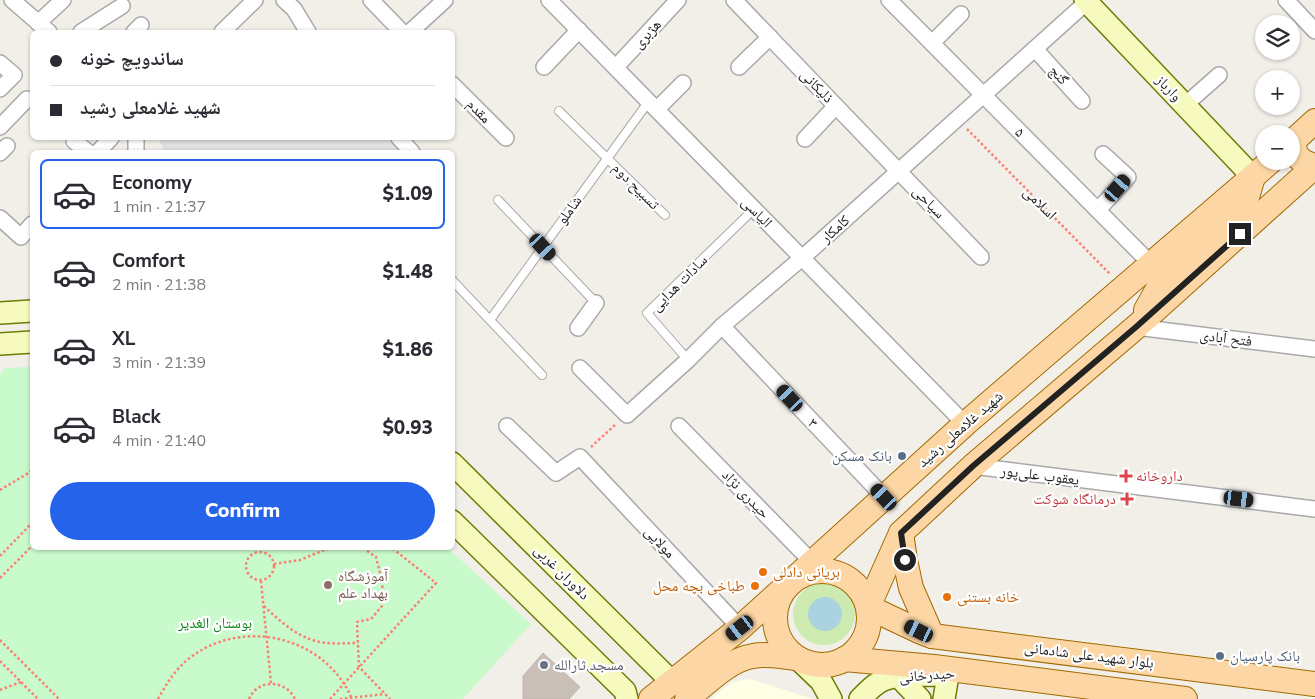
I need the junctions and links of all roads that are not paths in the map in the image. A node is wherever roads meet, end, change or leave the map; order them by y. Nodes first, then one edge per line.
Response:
1 (14, 0) edge
2 (64, 0) edge
3 (255, 0) edge
4 (284, 0) edge
5 (370, 0) edge
6 (445, 0) edge
7 (549, 0) edge
8 (678, 0) edge
9 (734, 0) edge
10 (889, 0) edge
11 (1286, 0) edge
12 (1087, 1) edge
13 (122, 6) dead end
14 (961, 14) dead end
15 (43, 28) edge
16 (84, 30) edge
17 (224, 30) edge
18 (307, 30) edge
19 (400, 30) edge
20 (412, 30) edge
21 (579, 30) junction
22 (1315, 30) edge
23 (770, 37) junction
24 (932, 43) junction
25 (1035, 49) junction
26 (0, 62) edge
27 (544, 67) dead end
28 (616, 67) junction
29 (739, 67) dead end
30 (1219, 75) dead end
31 (683, 83) dead end
32 (455, 87) edge
33 (0, 89) edge
34 (984, 95) junction
35 (27, 99) dead end
36 (1082, 101) dead end
37 (653, 105) junction
38 (1184, 105) junction
39 (836, 106) junction
40 (559, 111) dead end
41 (1315, 121) edge
42 (0, 126) edge
43 (1300, 135) edge
44 (506, 138) dead end
45 (805, 138) dead end
46 (109, 140) edge
47 (401, 140) edge
48 (74, 142) dead end
49 (85, 150) edge
50 (100, 150) edge
51 (410, 150) edge
52 (1103, 154) dead end
53 (608, 158) junction
54 (1300, 159) edge
55 (1260, 170) edge
56 (899, 171) junction
57 (1311, 174) edge
58 (1253, 177) junction
59 (498, 200) dead end
60 (754, 209) junction
61 (1098, 210) junction
62 (665, 215) dead end
63 (0, 218) edge
64 (30, 226) edge
65 (543, 247) junction
66 (981, 257) dead end
67 (802, 258) junction
68 (1151, 264) junction
69 (455, 283) edge
70 (596, 303) joint
71 (30, 311) edge
72 (0, 313) edge
73 (490, 320) junction
74 (722, 326) junction
75 (1136, 327) junction
76 (578, 328) dead end
77 (30, 342) edge
78 (0, 344) edge
79 (1315, 349) edge
80 (688, 360) junction
81 (580, 368) dead end
82 (542, 375) dead end
83 (965, 424) junction
84 (508, 426) dead end
85 (679, 426) dead end
86 (455, 466) edge
87 (973, 466) junction
88 (884, 497) junction
89 (1315, 508) edge
90 (455, 524) edge
91 (901, 533) junction
92 (812, 562) junction
93 (788, 584) junction
94 (868, 607) junction
95 (740, 628) junction
96 (926, 634) junction
97 (797, 658) junction
98 (844, 659) junction
99 (906, 671) junction
100 (959, 673) junction
101 (672, 682) junction
102 (1315, 684) edge
103 (627, 699) edge
104 (651, 699) edge
105 (687, 699) edge
106 (831, 699) edge
107 (860, 699) edge
108 (920, 699) edge
109 (944, 699) edge
110 (1185, 699) edge

1 - 15 street
2 - 15 street
3 - 17 street
4 - 18 street
5 - 19 street
6 - 20 street
7 - 21 street, الیاسی
8 - 28 street, هژبری
9 - 23 street, ذلیکانی
10 - 24 street, ۵
11 - 22 street
12 - 25 street, کامکار
12 - 38 main road, وارباز
13 - 16 street
14 - 24 street
21 - 27 street
21 - 28 street, الیاسی
23 - 29 street
23 - 39 street, ذلیکانی
24 - 34 street, ۵
25 - 34 street, کامکار
25 - 36 street, گنج
26 - 33 street
28 - 37 street, الیاسی
30 - 38 street
31 - 37 street
32 - 44 street, مقدم
34 - 56 street, کامکار
34 - 61 street, ۵
35 - 42 street
37 - 53 lane, شاملو
37 - 60 street, الیاسی
38 - 58 main road, وارباز
39 - 45 street
39 - 56 street, ذلیکانی
40 - 53 lane, تسبیح دوم
41 - 43 main road
46 - 50 street
47 - 51 street
48 - 49 street
52 - 61 street
53 - 62 lane, تسبیح دوم
53 - 65 lane, شاملو
54 - 57 main road
55 - 58 main road, شهید غلامعلی رشید
56 - 66 street, سیاحی
56 - 67 street, کامکار
57 - 75 main road
58 - 68 main road, شهید غلامعلی رشید
58 - 75 main road
59 - 65 lane
60 - 67 street, الیاسی
60 - 80 lane, سادات هدایی
61 - 68 street, ۵
63 - 64 street
65 - 70 lane
65 - 73 lane, شاملو
67 - 74 street, کامکار
67 - 83 street, الیاسی
68 - 83 main road, شهید غلامعلی رشید
69 - 73 lane
70 - 76 street
71 - 72 main road
73 - 82 lane
74 - 80 street, کامکار
74 - 88 street, ۳
75 - 79 street, فتح آبادی
75 - 87 main road
77 - 78 main road
80 - 81 street, کامکار
83 - 88 main road, شهید غلامعلی رشید
84 - 95 street, مولایی
85 - 92 street, حیدری نژاد
86 - 101 main road, دلاوران غربی
87 - 89 street, یعقوب علی‌پور
87 - 91 main road
88 - 92 main road, شهید غلامعلی رشید
90 - 103 main road
91 - 94 main road
91 - 96 main road
92 - 93 main road, شهید غلامعلی رشید
93 - 94 main road
93 - 95 main road, شهید غلامعلی رشید
93 - 97 main road
94 - 96 main road, بلوار شهید علی شادمانی
94 - 98 main road
95 - 101 main road, شهید غلامعلی رشید
96 - 99 main road
96 - 102 main road, بلوار شهید علی شادمانی
97 - 98 main road
97 - 105 main road
97 - 106 main road
98 - 99 main road, بلوار شهید علی شادمانی
99 - 100 main road, بلوار شهید علی شادمانی
99 - 107 main road, حیدرخانی
99 - 108 main road
100 - 109 main road
100 - 110 main road, بلوار شهید علی شادمانی
101 - 104 main road, شهید غلامعلی رشید

